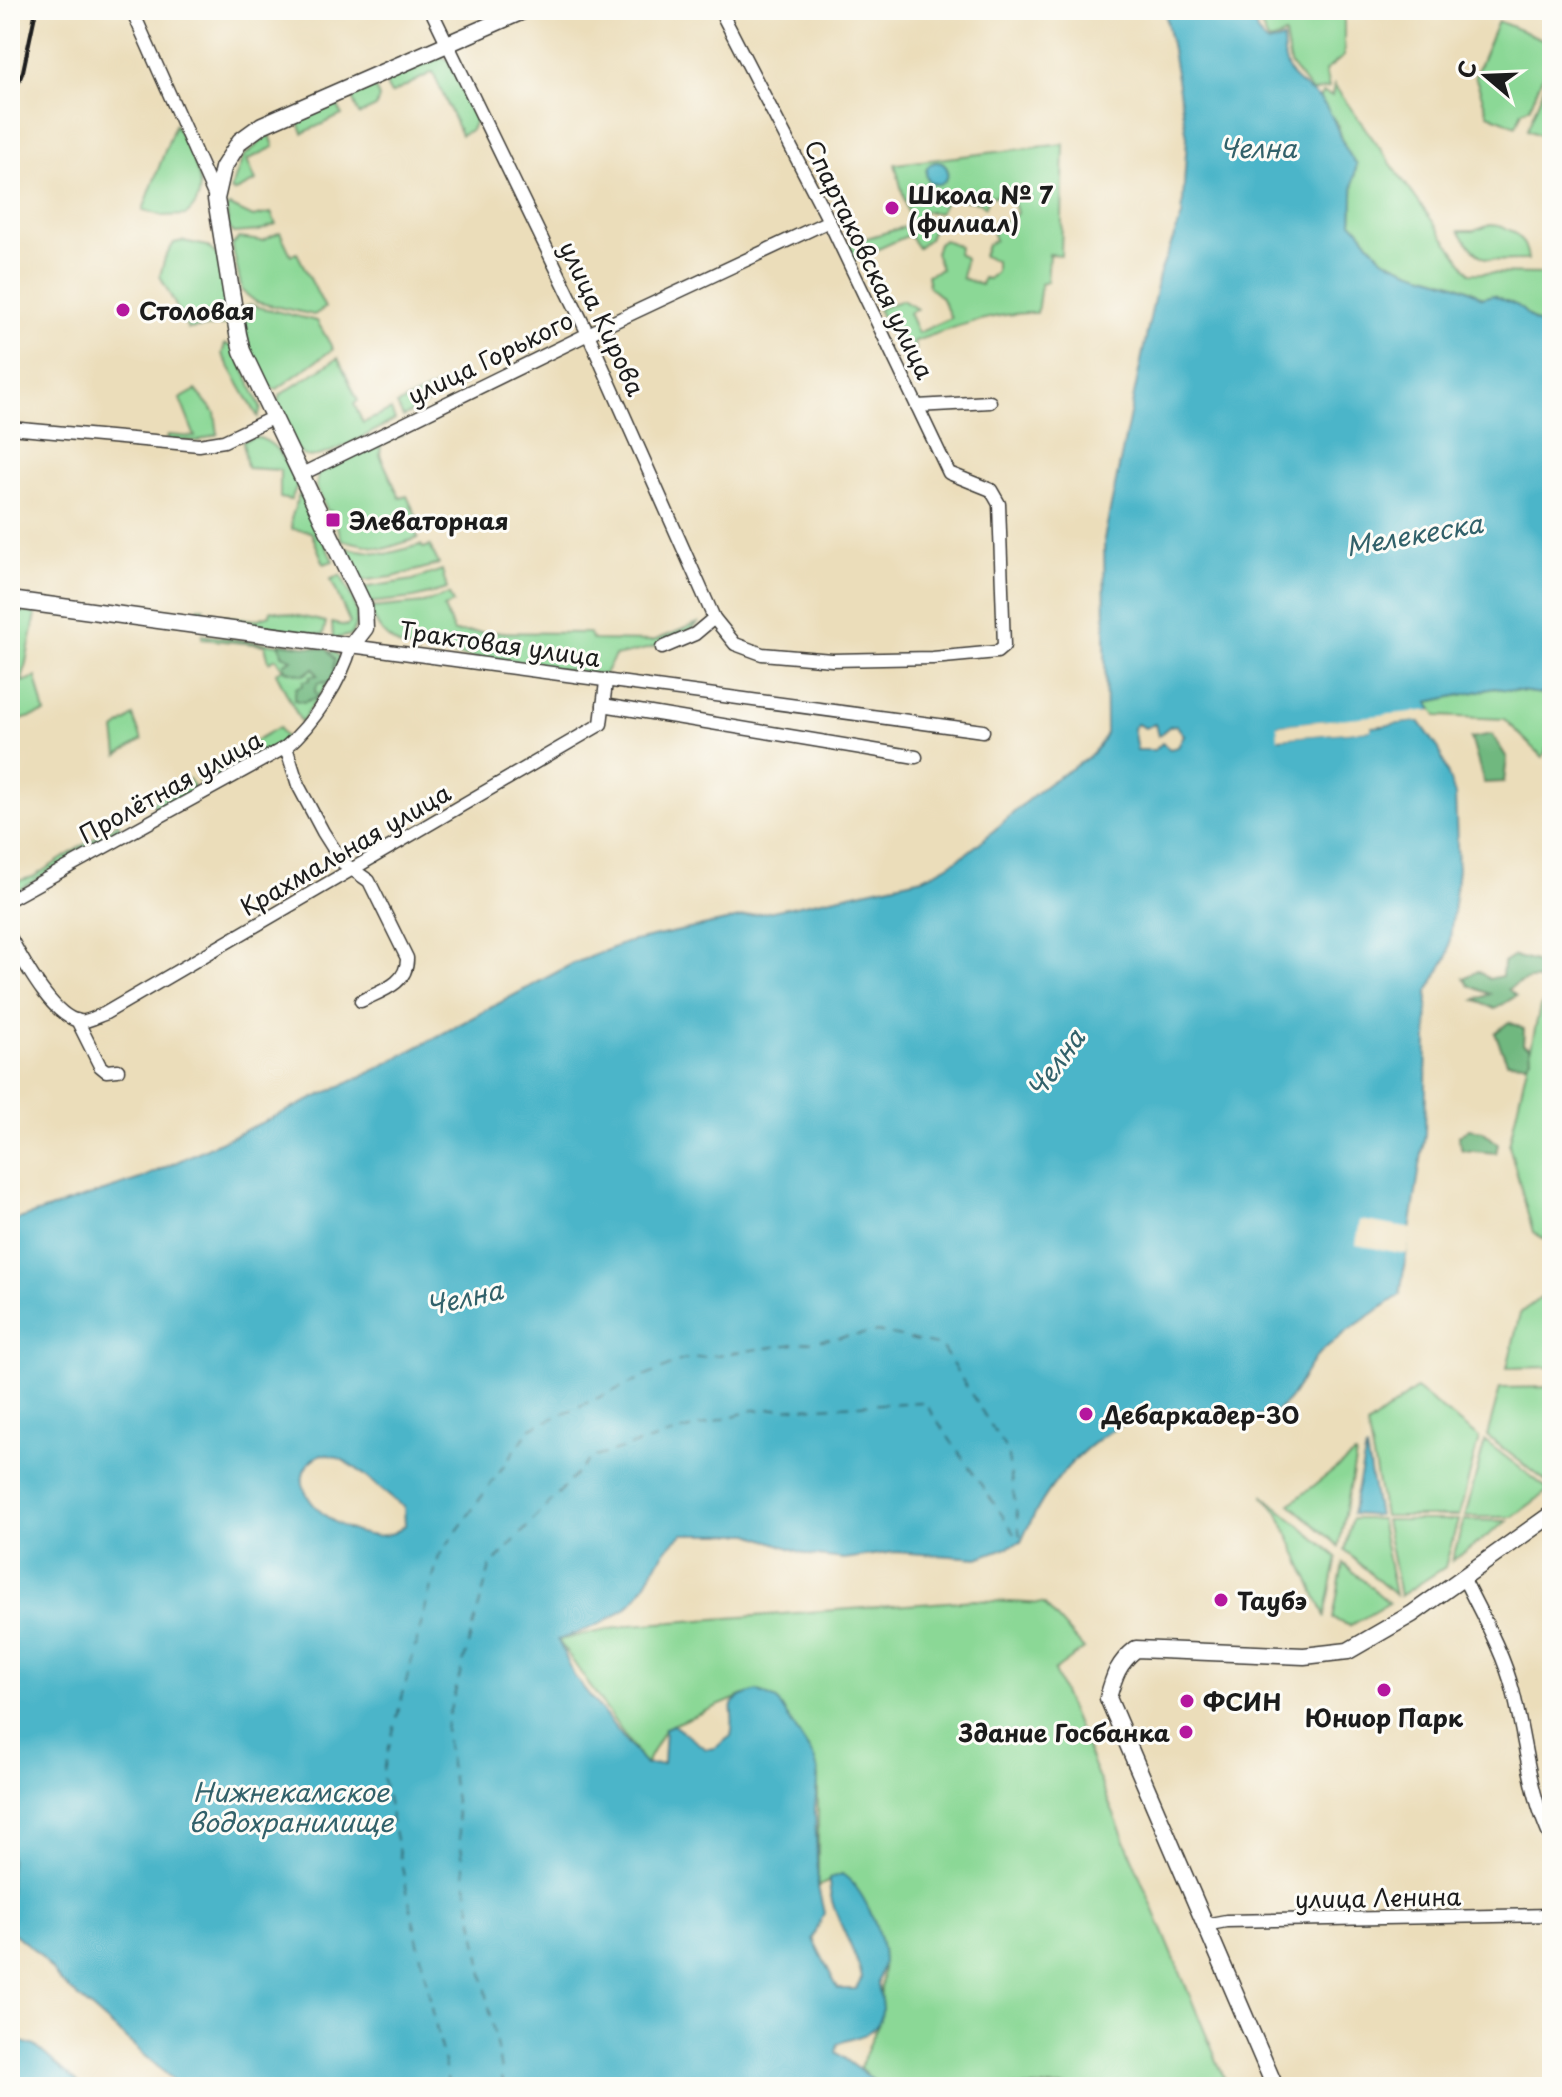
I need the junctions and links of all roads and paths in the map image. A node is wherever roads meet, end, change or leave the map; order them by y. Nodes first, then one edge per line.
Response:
1 (132, 10) edge
2 (431, 10) edge
3 (525, 10) edge
4 (720, 10) edge
5 (447, 45) junction
6 (216, 199) junction
7 (829, 221) junction
8 (588, 334) junction
9 (990, 402) dead end
10 (917, 406) junction
11 (274, 417) junction
12 (10, 428) edge
13 (302, 474) junction
14 (10, 600) edge
15 (714, 618) junction
16 (735, 644) joint
17 (351, 646) junction
18 (662, 648) dead end
19 (606, 682) junction
20 (603, 705) junction
21 (983, 731) dead end
22 (286, 747) junction
23 (916, 757) dead end
24 (355, 870) junction
25 (10, 899) edge
26 (10, 937) edge
27 (361, 1001) dead end
28 (73, 1019) junction
29 (118, 1070) dead end
30 (1552, 1514) edge
31 (1463, 1577) junction
32 (1552, 1841) edge
33 (1552, 1915) edge
34 (1205, 1925) junction
35 (1275, 2087) edge

1 - 6 street
2 - 5 street, улица Кирова
3 - 5 street
4 - 7 street, Спартаковская улица
5 - 6 street
5 - 8 street, улица Кирова
6 - 11 street
7 - 8 street, улица Горького
7 - 10 street, Спартаковская улица
8 - 13 street, улица Горького
8 - 15 street, улица Кирова
9 - 10 street
10 - 16 street, Спартаковская улица
11 - 12 street
11 - 13 street
13 - 17 street
14 - 17 street, Трактовая улица
15 - 16 street, улица Кирова
15 - 18 street
17 - 19 street, Трактовая улица
17 - 22 street, Пролётная улица
19 - 20 street, Крахмальная улица
19 - 21 street, Трактовая улица
20 - 23 street
20 - 24 street, Крахмальная улица
22 - 24 street
22 - 25 street, Пролётная улица
24 - 27 street
24 - 28 street, Крахмальная улица
26 - 28 street
28 - 29 street
30 - 31 street
31 - 32 street
31 - 34 street
33 - 34 street, улица Ленина
34 - 35 street

